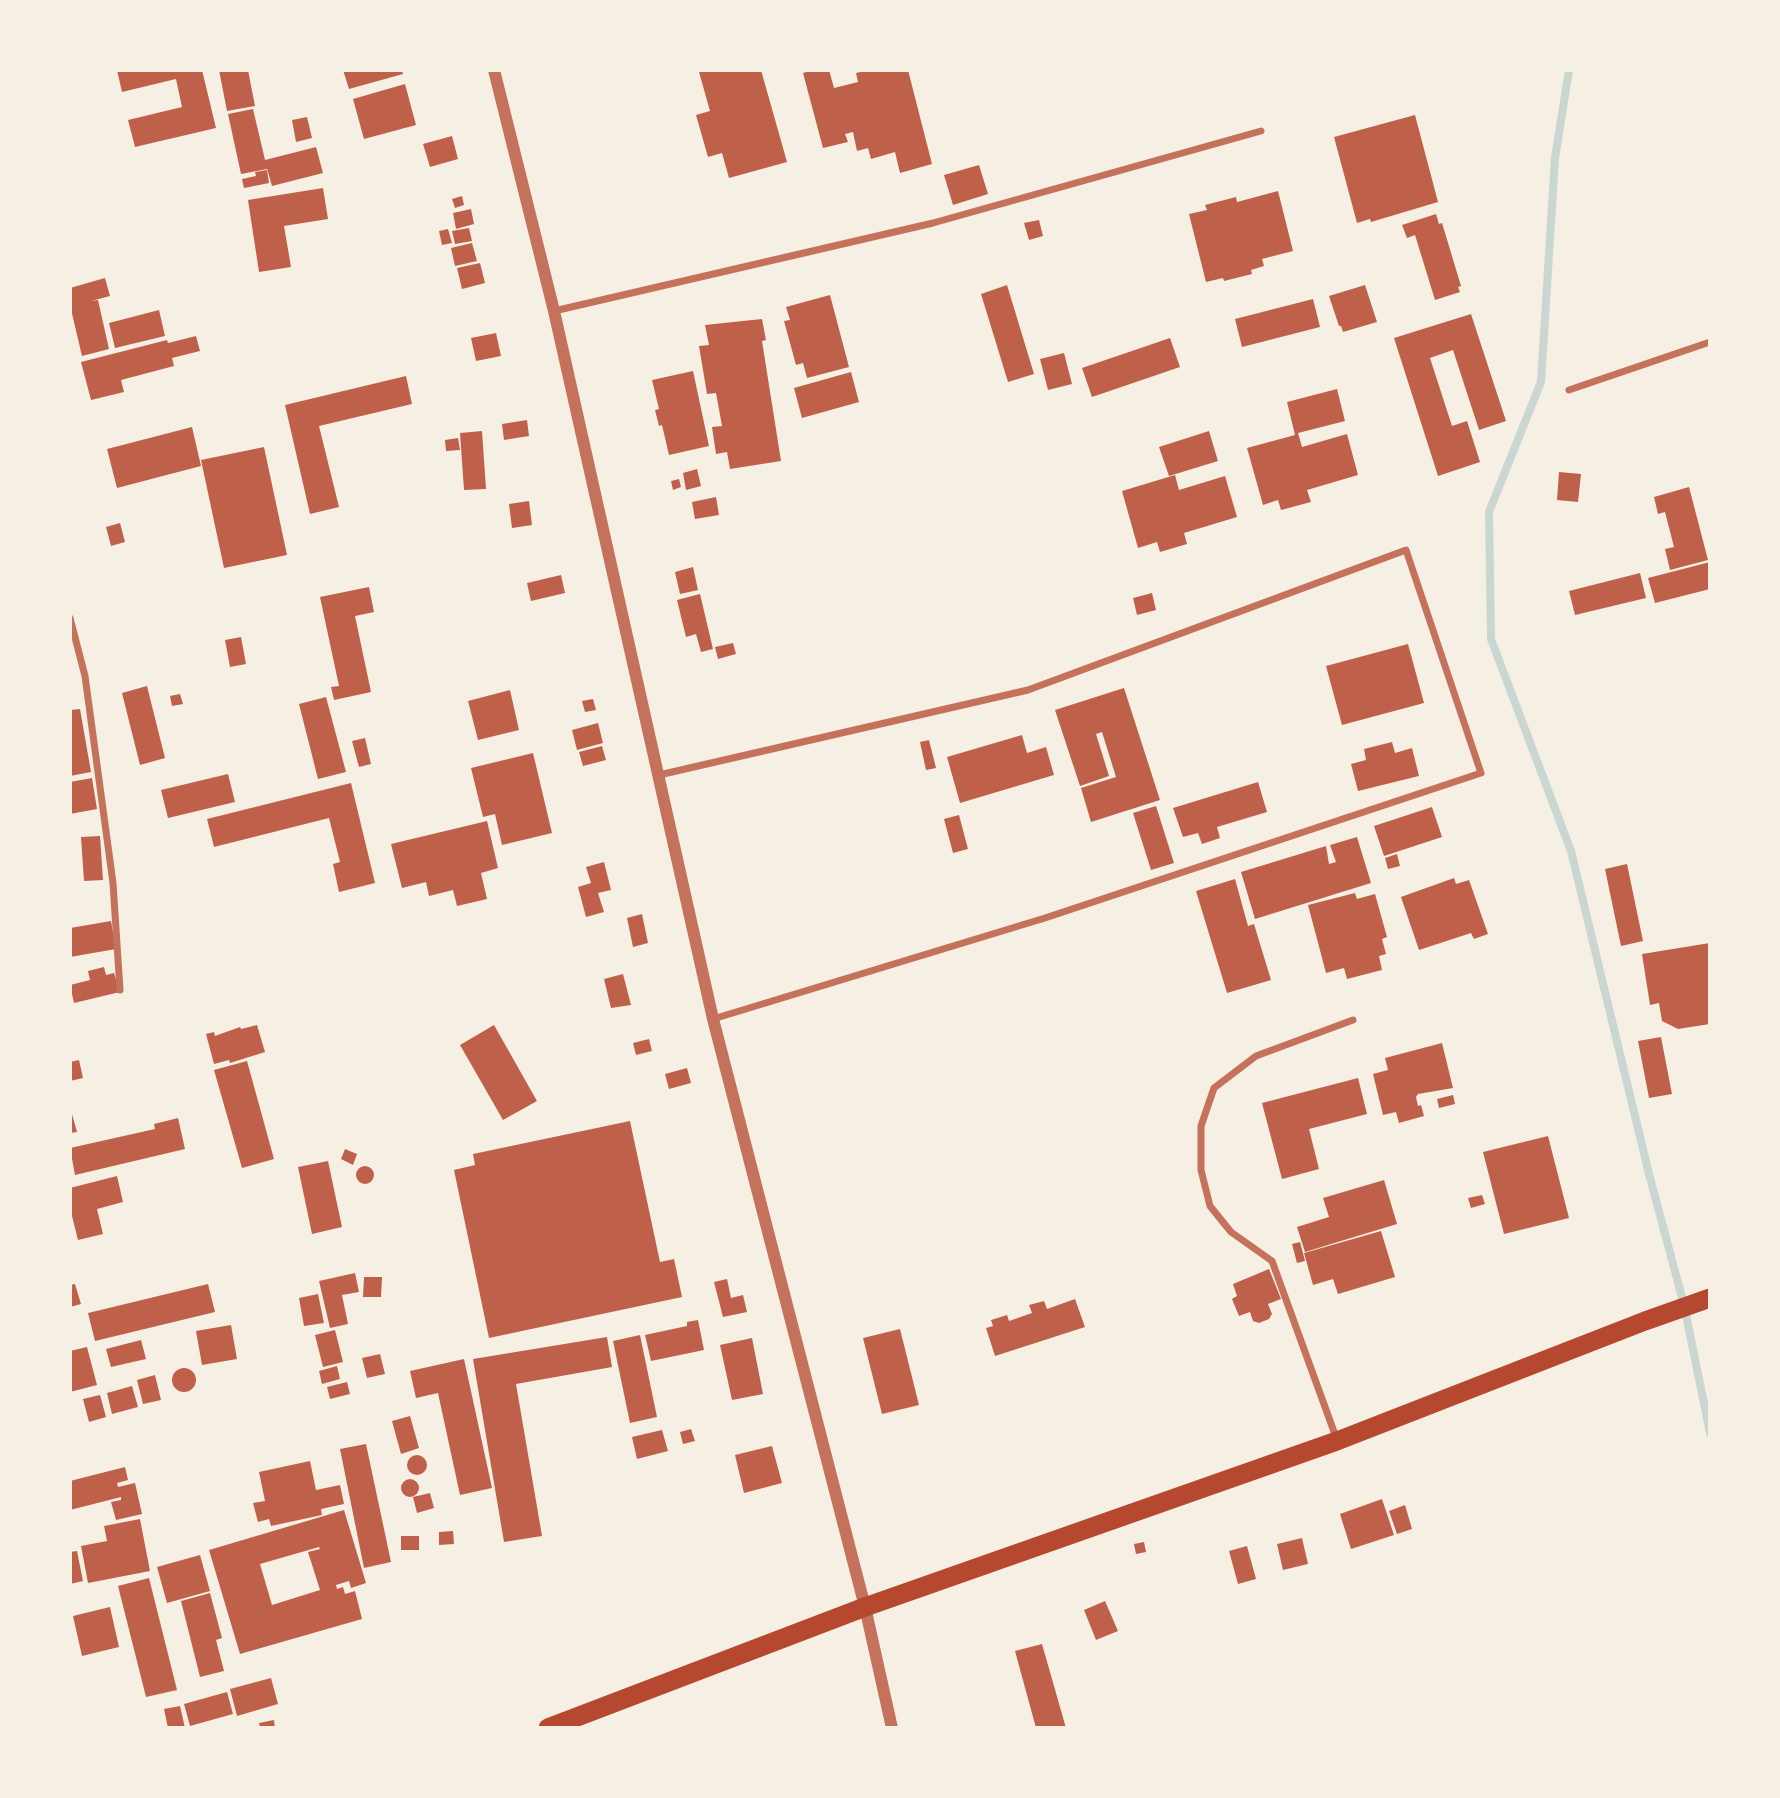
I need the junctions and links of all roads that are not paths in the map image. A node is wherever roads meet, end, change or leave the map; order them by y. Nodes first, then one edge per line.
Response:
1 (494, 70) edge
2 (1261, 131) dead end
3 (554, 312) junction
4 (1710, 342) edge
5 (1569, 390) dead end
6 (70, 618) edge
7 (659, 775) junction
8 (120, 990) dead end
9 (713, 1019) junction
10 (1353, 1020) dead end
11 (1710, 1298) edge
12 (1337, 1440) junction
13 (865, 1607) junction
14 (548, 1728) edge
15 (892, 1728) edge

1 - 3 street
2 - 3 street
3 - 7 street
4 - 5 street
6 - 8 street
7 - 9 street
7 - 9 street
9 - 13 street
10 - 12 street
11 - 12 highway
12 - 13 highway
13 - 14 highway
13 - 15 street

